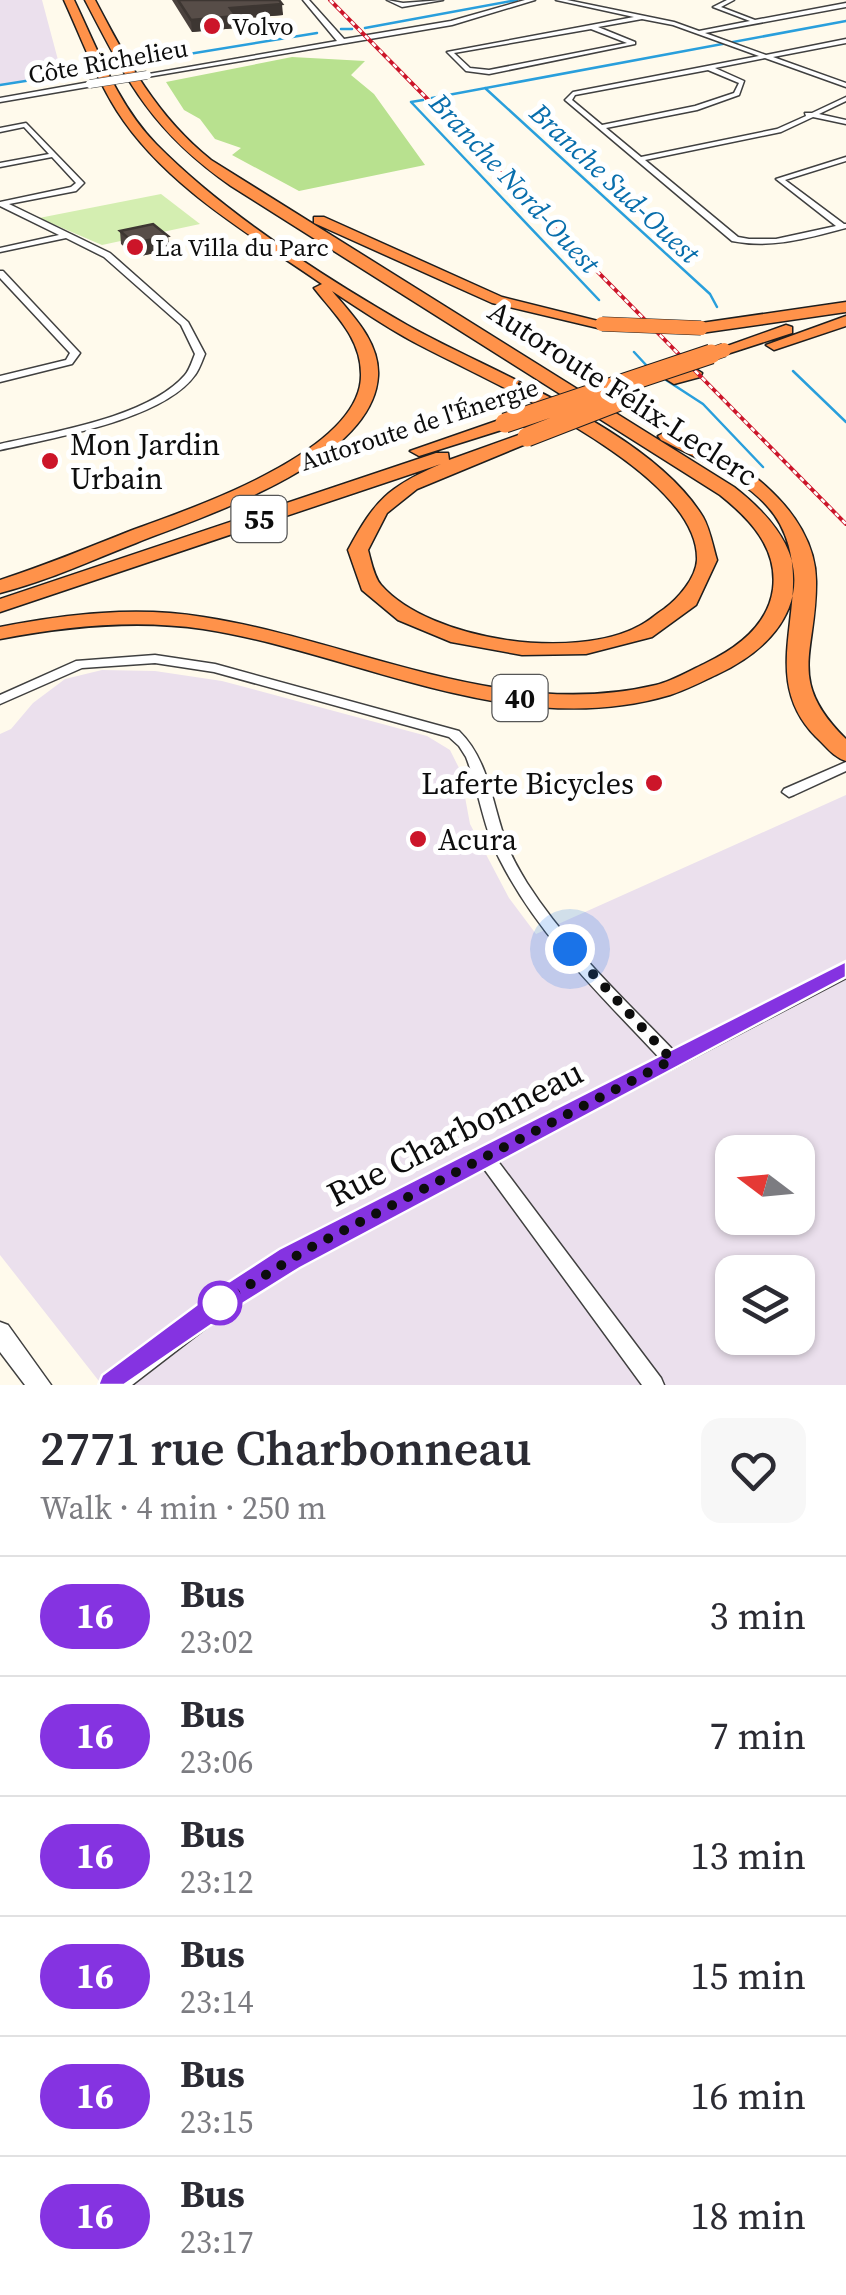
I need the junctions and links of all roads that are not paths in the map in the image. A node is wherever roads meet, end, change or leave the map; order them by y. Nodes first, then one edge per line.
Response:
1 (69, 0) edge
2 (90, 0) edge
3 (306, 0) edge
4 (390, 0) edge
5 (440, 0) edge
6 (532, 0) edge
7 (559, 0) edge
8 (600, 0) edge
9 (731, 0) edge
10 (581, 3) junction
11 (846, 5) edge
12 (648, 17) junction
13 (756, 22) junction
14 (592, 27) junction
15 (405, 32) junction
16 (698, 32) junction
17 (332, 33) junction
18 (366, 37) junction
19 (342, 42) junction
20 (844, 42) edge
21 (765, 56) junction
22 (707, 68) junction
23 (846, 85) edge
24 (846, 99) edge
25 (0, 100) edge
26 (807, 114) junction
27 (846, 122) edge
28 (601, 127) junction
29 (0, 130) edge
30 (53, 155) junction
31 (196, 156) junction
32 (641, 159) junction
33 (846, 159) edge
34 (0, 165) edge
35 (1, 204) edge
36 (844, 226) edge
37 (64, 236) junction
38 (264, 239) junction
39 (0, 250) edge
40 (0, 273) edge
41 (394, 281) junction
42 (20, 292) junction
43 (0, 296) edge
44 (846, 308) edge
45 (846, 321) edge
46 (731, 354) junction
47 (0, 379) edge
48 (517, 431) junction
49 (0, 447) edge
50 (4, 586) edge
51 (0, 606) edge
52 (0, 632) edge
53 (0, 700) edge
54 (846, 754) edge
55 (846, 766) edge
56 (789, 792) dead end
57 (846, 970) edge
58 (672, 1060) junction
59 (484, 1157) junction
60 (0, 1333) edge
61 (39, 1385) edge
62 (113, 1385) edge
63 (654, 1385) edge

1 - 38 highway
2 - 31 highway, Autoroute Félix-Leclerc / 40
3 - 17 street
4 - 5 street
6 - 15 street, Côte Richelieu
7 - 10 street
8 - 10 street
9 - 13 street
10 - 12 street
11 - 13 street
12 - 14 street
12 - 16 street
13 - 16 street
14 - 14 street
15 - 18 street, Côte Richelieu
15 - 19 street, Côte Richelieu
16 - 21 street
17 - 18 street
17 - 19 street
18 - 19 street, Côte Richelieu
19 - 25 street, Côte Richelieu, bridge
20 - 21 street
21 - 22 street
21 - 23 street
22 - 28 street
22 - 28 street
24 - 26 street
26 - 27 street
26 - 32 street
28 - 32 street
29 - 30 street
30 - 34 street
30 - 35 street
31 - 41 highway, Autoroute Félix-Leclerc / 40
31 - 44 highway, bridge
32 - 36 street
33 - 36 street
35 - 37 street
37 - 39 street
37 - 49 street
38 - 48 highway
38 - 50 highway
40 - 42 street
41 - 52 highway, Autoroute Félix-Leclerc / 40
41 - 54 highway
42 - 43 street
42 - 47 street
44 - 46 highway, Autoroute de l'Énergie / 55
45 - 46 highway, Autoroute de l'Énergie / 55
46 - 48 highway, Autoroute de l'Énergie / 55, bridge
46 - 48 highway, Autoroute de l'Énergie / 55, bridge
48 - 50 highway, Autoroute de l'Énergie / 55
48 - 51 highway, Autoroute de l'Énergie / 55
53 - 58 street
55 - 56 street
57 - 58 street, Rue Charbonneau
58 - 59 street, Rue Charbonneau
59 - 62 street, Rue Charbonneau
59 - 63 street
60 - 61 street

